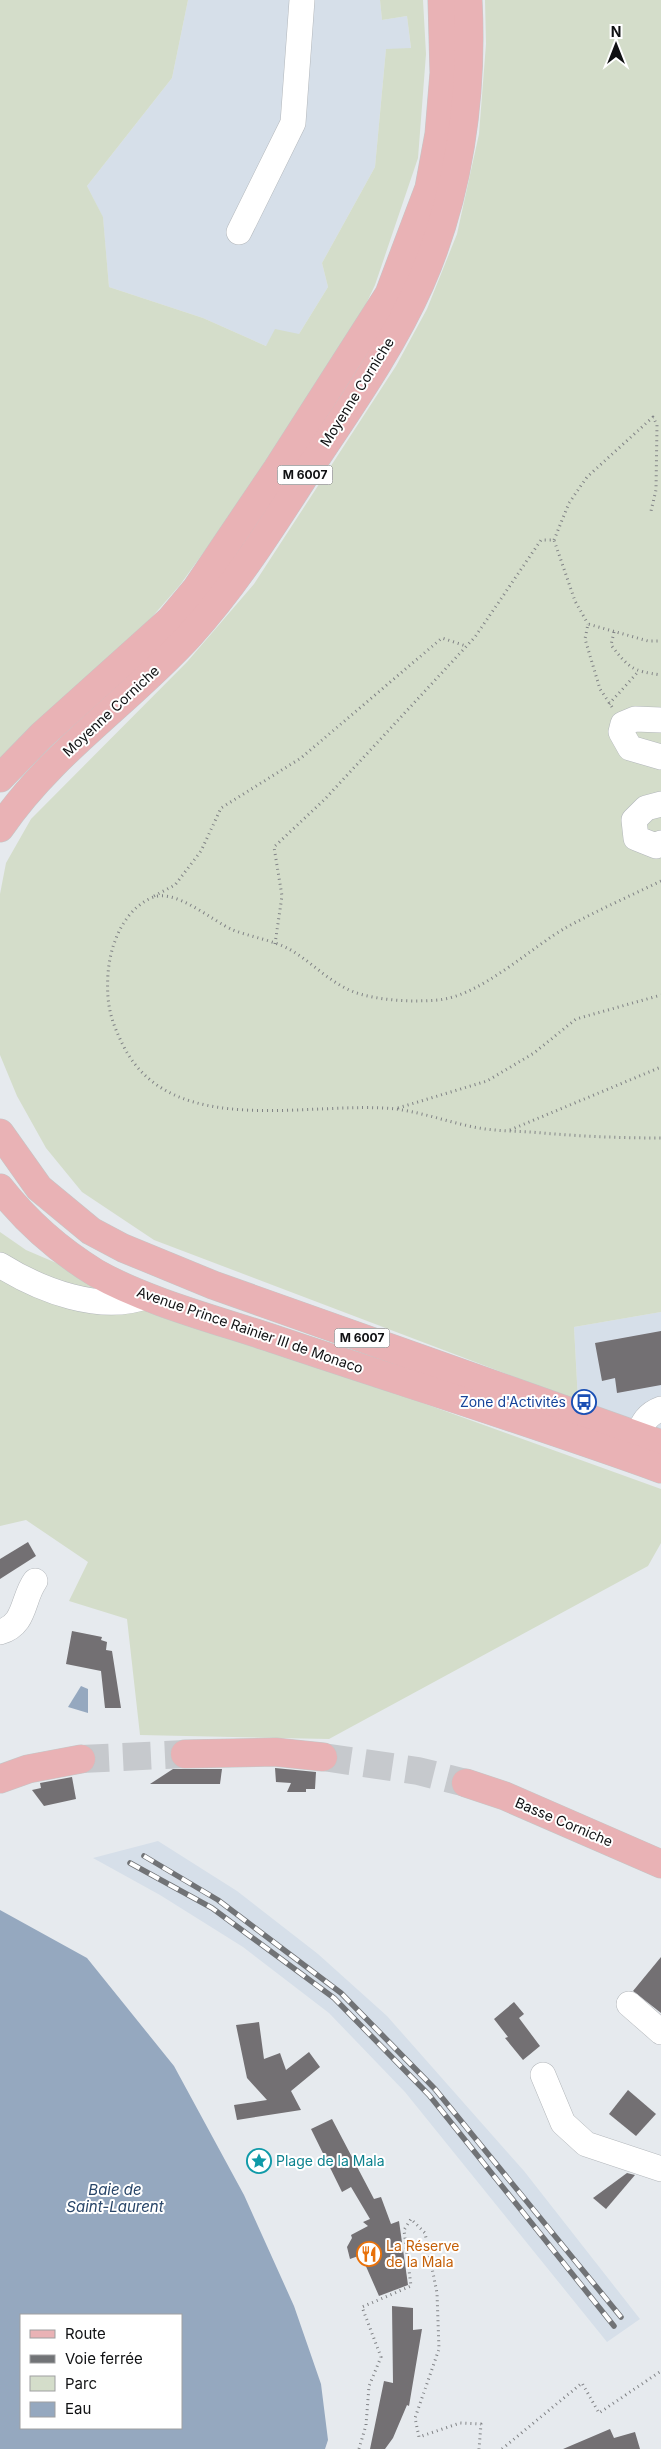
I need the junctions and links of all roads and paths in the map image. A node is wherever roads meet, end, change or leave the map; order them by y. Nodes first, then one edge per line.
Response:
1 (302, 0) edge
2 (442, 0) edge
3 (468, 0) edge
4 (239, 232) dead end
5 (651, 511) dead end
6 (554, 540) junction
7 (588, 624) junction
8 (614, 632) junction
9 (661, 642) edge
10 (466, 646) junction
11 (638, 672) junction
12 (661, 675) edge
13 (661, 720) edge
14 (661, 757) edge
15 (0, 778) edge
16 (661, 804) edge
17 (0, 828) edge
18 (661, 843) edge
19 (661, 881) edge
20 (154, 897) junction
21 (275, 944) junction
22 (661, 995) edge
23 (661, 1067) edge
24 (395, 1109) junction
25 (510, 1130) junction
26 (0, 1133) edge
27 (661, 1138) edge
28 (0, 1188) edge
29 (0, 1266) edge
30 (147, 1296) junction
31 (661, 1409) edge
32 (655, 1452) edge
33 (34, 1581) dead end
34 (0, 1632) edge
35 (185, 1754) tunnel mouth
36 (323, 1757) tunnel mouth
37 (81, 1759) tunnel mouth
38 (0, 1779) edge
39 (466, 1783) tunnel mouth
40 (661, 1864) edge
41 (629, 2004) dead end
42 (661, 2032) edge
43 (543, 2075) dead end
44 (661, 2169) edge
45 (661, 2371) edge
46 (359, 2449) edge
47 (479, 2449) edge
48 (502, 2449) edge

1 - 4 street
2 - 15 main road, Moyenne Corniche / M 6007
3 - 17 main road, Moyenne Corniche / M 6007
5 - 6 path
6 - 7 path
6 - 10 path
7 - 8 path
7 - 11 path
8 - 9 path
8 - 11 path
10 - 20 path
10 - 21 path
11 - 12 path
13 - 14 street
16 - 18 street
19 - 21 path
20 - 21 path
20 - 24 path
22 - 24 path
23 - 25 path
24 - 25 path
25 - 27 path
26 - 32 main road, Avenue Prince Rainier III de Monaco / M 6007
28 - 30 main road, Avenue Prince Rainier III de Monaco / M 6007
29 - 30 street
30 - 32 main road, Avenue Prince Rainier III de Monaco / M 6007
31 - 32 street
33 - 34 street
35 - 36 main road
37 - 38 main road
39 - 40 main road, Basse Corniche
41 - 42 street
43 - 44 street
45 - 48 path
46 - 47 path

